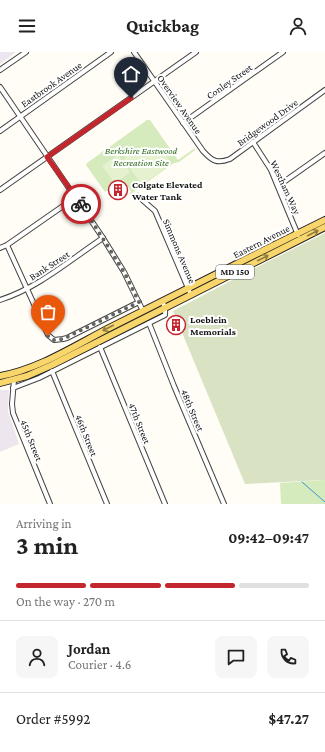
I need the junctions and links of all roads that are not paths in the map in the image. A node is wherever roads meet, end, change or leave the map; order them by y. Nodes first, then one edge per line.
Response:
1 (26, 52) edge
2 (111, 52) edge
3 (134, 52) edge
4 (196, 52) edge
5 (283, 52) edge
6 (0, 70) edge
7 (154, 81) junction
8 (0, 87) edge
9 (325, 90) edge
10 (20, 116) junction
11 (183, 123) junction
12 (0, 130) edge
13 (253, 142) junction
14 (325, 153) edge
15 (47, 157) junction
16 (216, 162) joint
17 (278, 186) junction
18 (0, 190) edge
19 (138, 196) dead end
20 (76, 197) junction
21 (325, 220) edge
22 (325, 227) edge
23 (299, 236) junction
24 (103, 238) junction
25 (7, 245) junction
26 (0, 248) edge
27 (27, 289) junction
28 (188, 289) junction
29 (191, 295) junction
30 (0, 300) edge
31 (162, 301) junction
32 (139, 302) junction
33 (165, 308) junction
34 (143, 311) junction
35 (147, 320) junction
36 (100, 347) junction
37 (45, 361) junction
38 (52, 371) junction
39 (7, 374) junction
40 (0, 376) edge
41 (0, 380) edge
42 (14, 380) junction
43 (0, 383) edge
44 (13, 388) junction
45 (50, 504) edge
46 (107, 504) edge
47 (165, 504) edge
48 (224, 504) edge

1 - 6 street
2 - 10 street, Eastbrook Avenue
3 - 7 street, Overview Avenue
4 - 7 street
5 - 11 street, Conley Street
7 - 11 street, Overview Avenue
7 - 15 street
8 - 10 street
9 - 13 street, Bridgewood Drive
10 - 12 street, Eastbrook Avenue
10 - 15 street
11 - 16 street, Overview Avenue
13 - 16 street, Bridgewood Drive
13 - 17 street, Westham Way
14 - 17 street
15 - 18 street
15 - 20 street
17 - 23 street, Westham Way
19 - 28 street, Simmons Avenue
20 - 24 street
20 - 25 street
21 - 23 main road, Eastern Avenue / MD 150
23 -> 22 main road, Eastern Avenue / MD 150
23 - 28 main road, Eastern Avenue / MD 150
29 -> 23 main road, Eastern Avenue / MD 150
24 - 27 street, Bank Street
24 - 32 street
25 - 26 street
25 - 27 street
27 - 30 street, Bank Street
27 - 32 street
28 - 29 street, Simmons Avenue
28 - 31 main road, Eastern Avenue / MD 150
29 - 33 main road, Eastern Avenue / MD 150
31 - 33 street
31 - 34 main road, Eastern Avenue / MD 150
32 - 34 street
33 - 35 main road, Eastern Avenue / MD 150
34 - 35 main road
34 -> 37 main road, Eastern Avenue / MD 150
35 - 36 street, Eastern Avenue
35 - 42 main road, Eastern Avenue / MD 150
35 - 48 street, 48th Street
36 - 38 street, Eastern Avenue
36 - 47 street, 47th Street
37 - 39 main road, Eastern Avenue / MD 150
37 - 42 main road
38 - 44 street, Eastern Avenue
38 - 46 street, 46th Street
39 - 40 main road, Eastern Avenue / MD 150
39 - 41 main road
42 - 43 main road, Eastern Avenue / MD 150
42 - 44 street, 45th Street
44 - 45 street, 45th Street

